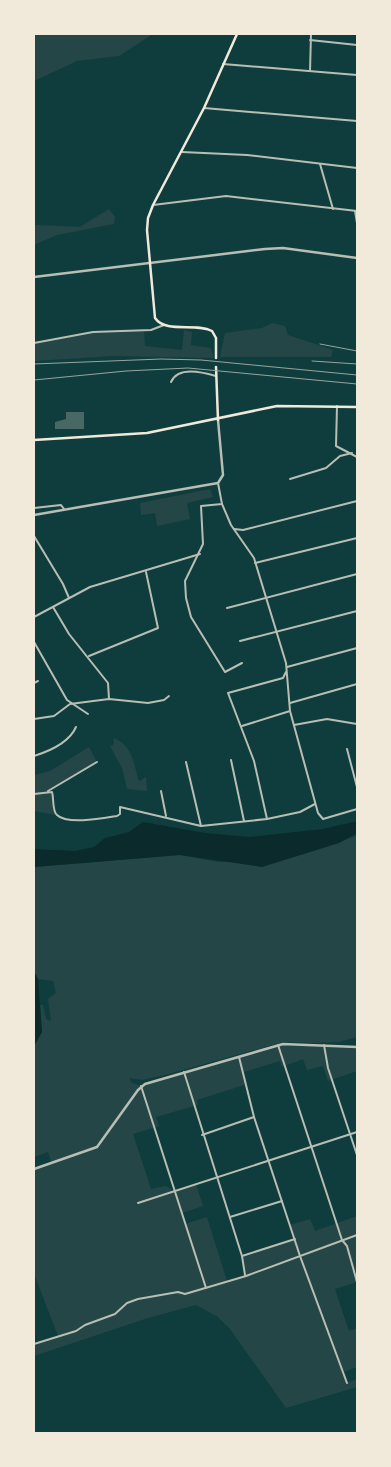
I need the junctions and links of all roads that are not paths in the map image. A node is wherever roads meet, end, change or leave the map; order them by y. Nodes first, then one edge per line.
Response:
1 (237, 34) edge
2 (311, 34) edge
3 (310, 40) junction
4 (357, 45) edge
5 (223, 64) junction
6 (310, 71) junction
7 (357, 75) edge
8 (204, 108) junction
9 (357, 121) edge
10 (182, 152) junction
11 (320, 164) junction
12 (357, 168) edge
13 (153, 204) junction
14 (332, 209) junction
15 (356, 211) edge
16 (357, 222) edge
17 (357, 258) edge
18 (150, 264) junction
19 (34, 277) edge
20 (164, 325) junction
21 (34, 342) edge
22 (216, 358) dead end
23 (216, 367) dead end
24 (216, 376) junction
25 (171, 382) dead end
26 (337, 406) junction
27 (357, 407) edge
28 (218, 420) junction
29 (34, 440) edge
30 (352, 453) junction
31 (357, 457) edge
32 (290, 479) dead end
33 (218, 483) junction
34 (357, 501) edge
35 (222, 504) junction
36 (34, 508) edge
37 (64, 510) junction
38 (34, 515) edge
39 (234, 530) junction
40 (34, 536) edge
41 (357, 538) edge
42 (200, 554) junction
43 (255, 564) junction
44 (146, 572) junction
45 (357, 574) edge
46 (69, 598) junction
47 (266, 598) junction
48 (54, 607) junction
49 (227, 608) dead end
50 (357, 611) edge
51 (34, 617) edge
52 (275, 631) junction
53 (240, 641) dead end
54 (34, 642) edge
55 (357, 648) edge
56 (89, 656) junction
57 (242, 663) dead end
58 (287, 668) junction
59 (38, 681) dead end
60 (34, 683) edge
61 (357, 684) edge
62 (169, 696) dead end
63 (109, 700) junction
64 (289, 703) junction
65 (72, 704) junction
66 (290, 711) junction
67 (88, 714) dead end
68 (34, 719) edge
69 (357, 724) edge
70 (294, 725) junction
71 (242, 726) junction
72 (76, 727) dead end
73 (347, 749) dead end
74 (34, 756) edge
75 (231, 760) dead end
76 (97, 762) dead end
77 (186, 762) dead end
78 (357, 787) edge
79 (48, 791) junction
80 (161, 792) dead end
81 (34, 794) edge
82 (315, 804) junction
83 (357, 809) edge
84 (166, 816) junction
85 (267, 819) junction
86 (244, 821) junction
87 (201, 826) junction
88 (278, 1045) junction
89 (324, 1045) junction
90 (357, 1048) edge
91 (239, 1057) junction
92 (184, 1072) junction
93 (141, 1086) junction
94 (254, 1117) junction
95 (357, 1132) edge
96 (350, 1134) junction
97 (202, 1135) junction
98 (310, 1148) junction
99 (357, 1154) edge
100 (269, 1161) junction
101 (34, 1169) edge
102 (217, 1178) junction
103 (174, 1192) junction
104 (282, 1201) junction
105 (138, 1203) dead end
106 (230, 1217) junction
107 (357, 1235) edge
108 (295, 1239) junction
109 (342, 1240) junction
110 (242, 1256) junction
111 (300, 1256) junction
112 (246, 1276) junction
113 (357, 1282) edge
114 (206, 1288) junction
115 (34, 1344) edge
116 (347, 1383) dead end

1 - 5 main road
2 - 3 street
3 - 4 street
3 - 6 street
5 - 6 street
5 - 8 main road
6 - 7 street
8 - 9 street
8 - 10 main road
10 - 11 street
10 - 13 main road
11 - 12 street
11 - 14 street
13 - 14 street
13 - 18 main road
14 - 15 street
15 - 16 street
17 - 18 street
18 - 19 street
18 - 20 main road
20 - 21 street
20 - 22 main road
23 - 24 main road
24 - 25 street
24 - 28 main road
26 - 27 main road
26 - 28 main road
26 - 30 street
28 - 29 main road
28 - 33 street
30 - 31 street
30 - 32 street
33 - 35 street
33 - 37 street
34 - 39 street
35 - 39 street
35 - 42 street
36 - 37 street
37 - 38 street
39 - 43 street
40 - 46 street
41 - 43 street
42 - 44 street
42 - 57 street
43 - 47 street
44 - 46 street
44 - 56 street
45 - 47 street
46 - 48 street
47 - 49 street
47 - 52 street
48 - 51 street
48 - 56 street
50 - 52 street
52 - 53 street
52 - 58 street
54 - 65 street
55 - 58 street
56 - 63 street
58 - 64 street
58 - 71 street
59 - 60 street
61 - 64 street
62 - 63 street
63 - 65 street
64 - 66 street
65 - 67 street
65 - 68 street
66 - 70 street
66 - 71 street
69 - 70 street
70 - 82 street
71 - 85 street
72 - 74 street
73 - 78 street
75 - 86 street
76 - 79 street
77 - 87 street
79 - 81 street
79 - 84 street
80 - 84 street
82 - 83 street
82 - 85 street
84 - 87 street
85 - 86 street
86 - 87 street
88 - 89 street
88 - 91 street
88 - 98 street
89 - 90 street
89 - 96 street
91 - 92 street
91 - 94 street
92 - 93 street
92 - 97 street
93 - 101 street
93 - 103 street
94 - 97 street
94 - 100 street
95 - 96 street
96 - 98 street
96 - 99 street
97 - 102 street
98 - 100 street
98 - 109 street
100 - 102 street
100 - 104 street
102 - 103 street
102 - 106 street
103 - 105 street
103 - 114 street
104 - 106 street
104 - 108 street
106 - 110 street
107 - 109 street
108 - 110 street
108 - 111 street
109 - 111 street
109 - 113 street
110 - 112 street
111 - 112 street
111 - 116 street
112 - 114 street
114 - 115 street

